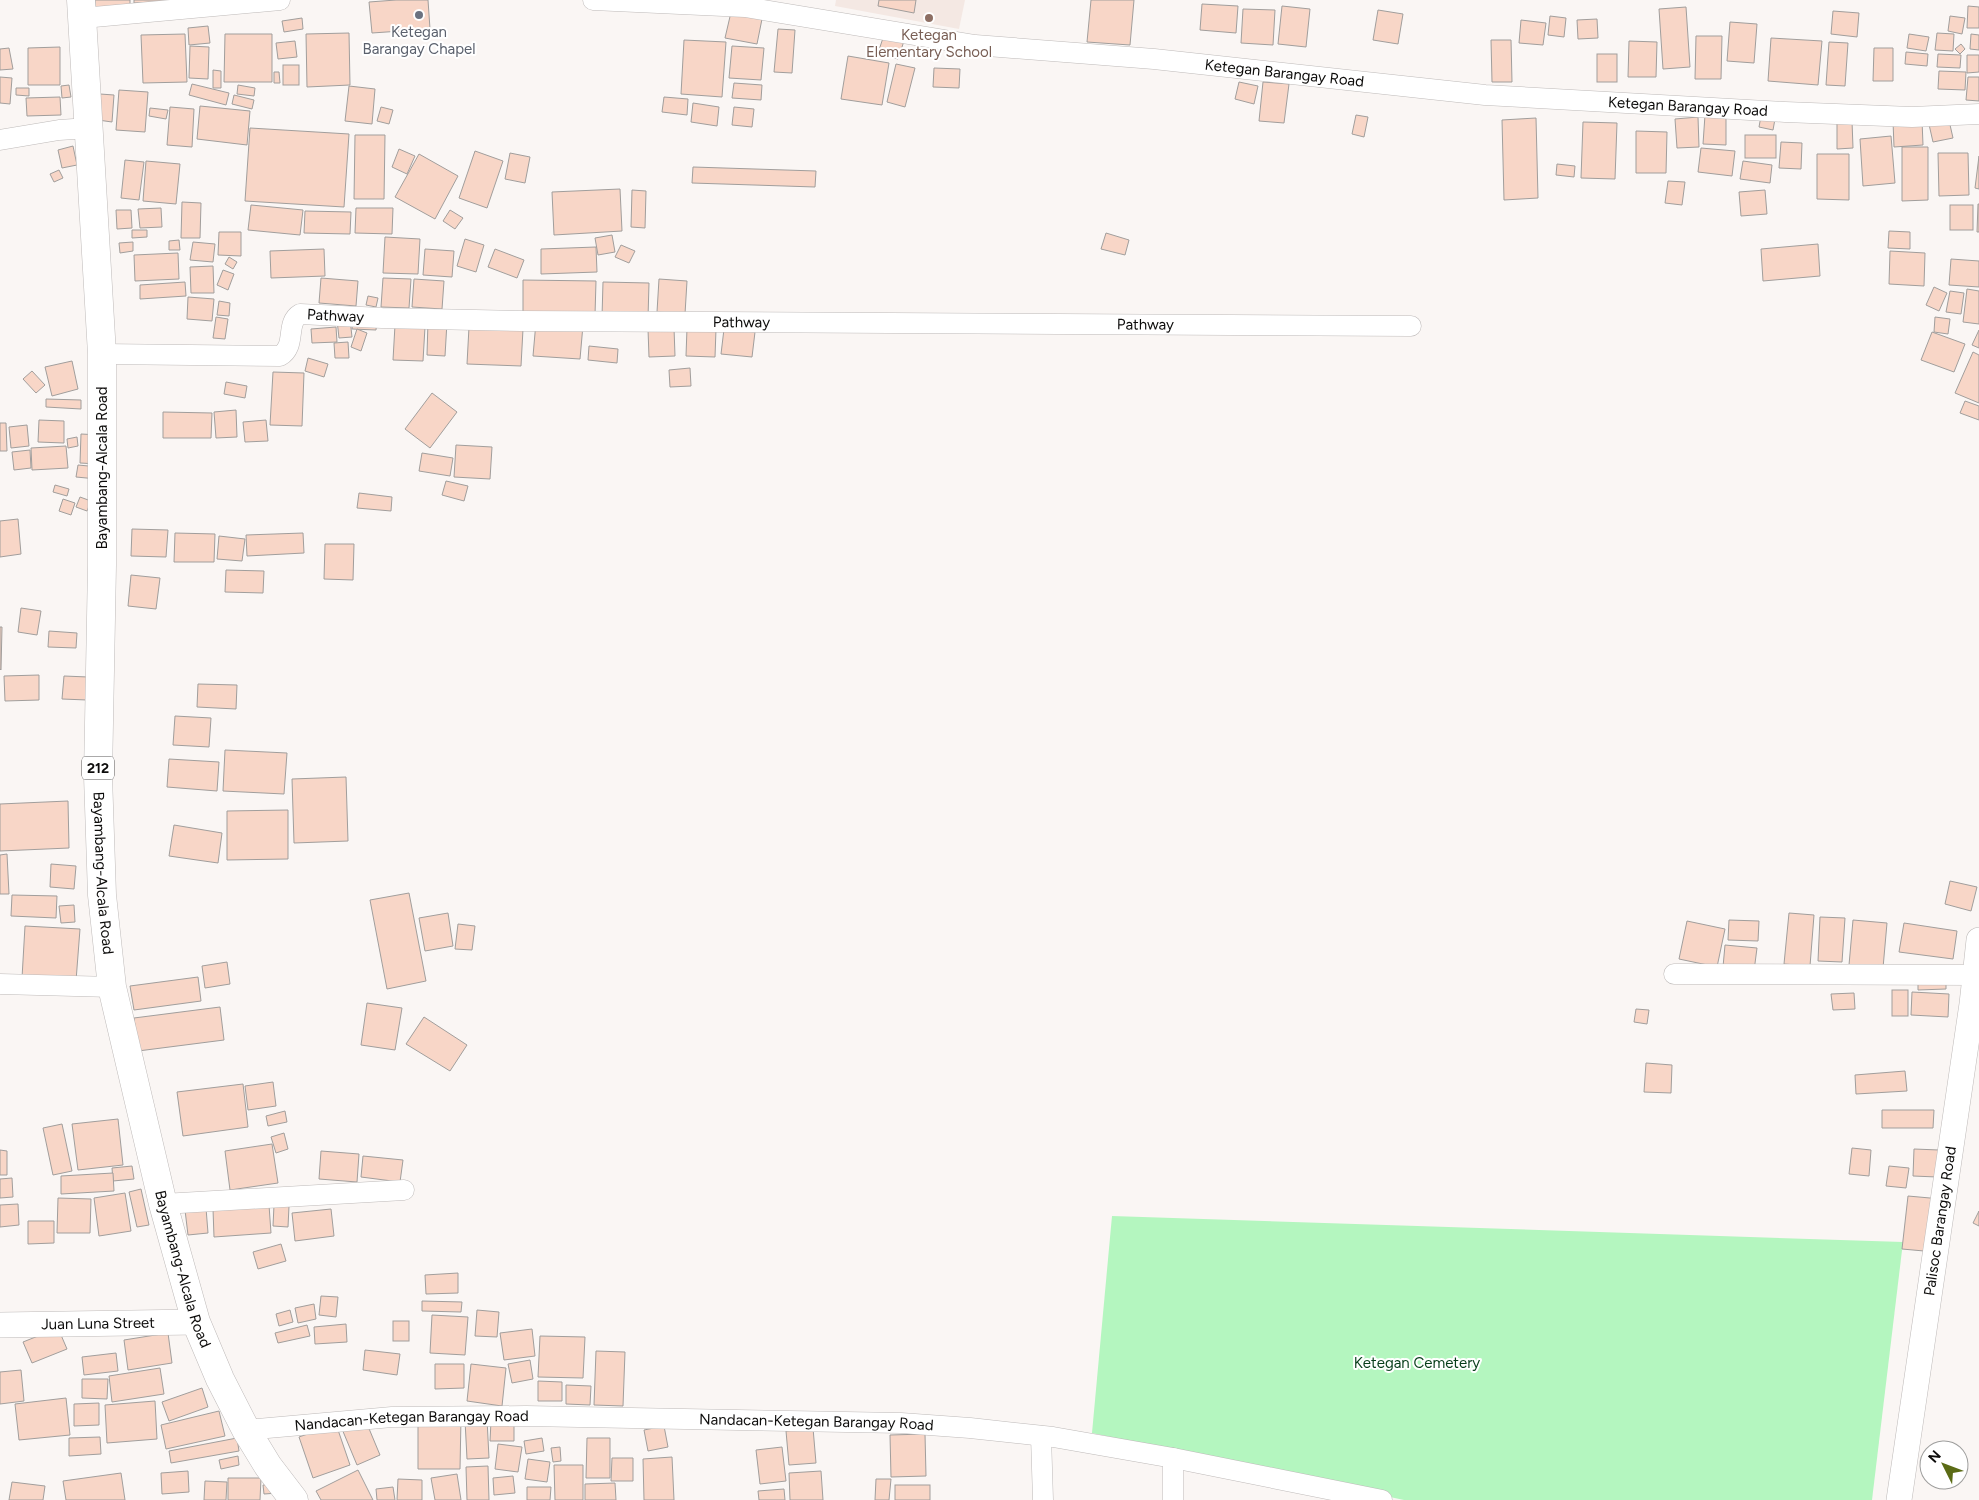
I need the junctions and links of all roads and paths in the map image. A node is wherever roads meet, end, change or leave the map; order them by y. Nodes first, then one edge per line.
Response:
1 (280, 0) edge
2 (593, 0) edge
3 (82, 9) edge
4 (1979, 114) edge
5 (89, 128) junction
6 (0, 140) edge
7 (1410, 326) dead end
8 (102, 354) junction
9 (1979, 940) edge
10 (1674, 974) dead end
11 (1976, 975) junction
12 (0, 984) edge
13 (112, 987) junction
14 (1976, 1006) edge
15 (404, 1190) dead end
16 (163, 1204) junction
17 (196, 1322) junction
18 (0, 1325) edge
19 (246, 1430) junction
20 (1041, 1436) junction
21 (1173, 1458) junction
22 (294, 1500) edge
23 (1043, 1500) edge
24 (1172, 1500) edge
25 (1382, 1500) edge
26 (1899, 1500) edge

1 - 3 street
2 - 4 street, Ketegan Barangay Road
3 - 5 main road, Bayambang-Alcala Road / 212
5 - 6 street
5 - 8 main road, Bayambang-Alcala Road / 212
7 - 8 street, Pathway
8 - 13 main road, Bayambang-Alcala Road / 212
9 - 11 street, Palisoc Barangay Road
10 - 11 street
11 - 14 street, Palisoc Barangay Road
12 - 13 street
13 - 16 main road, Bayambang-Alcala Road / 212
14 - 26 street, Palisoc Barangay Road
15 - 16 street
16 - 17 main road, Bayambang-Alcala Road / 212
17 - 18 street, Juan Luna Street
17 - 19 main road, Bayambang-Alcala Road / 212
19 - 20 street, Nandacan-Ketegan Barangay Road
19 - 22 main road, Bayambang-Alcala Road / 212
20 - 21 street, Nandacan-Ketegan Barangay Road
20 - 23 street
21 - 24 street
21 - 25 street, Nandacan-Ketegan Barangay Road

